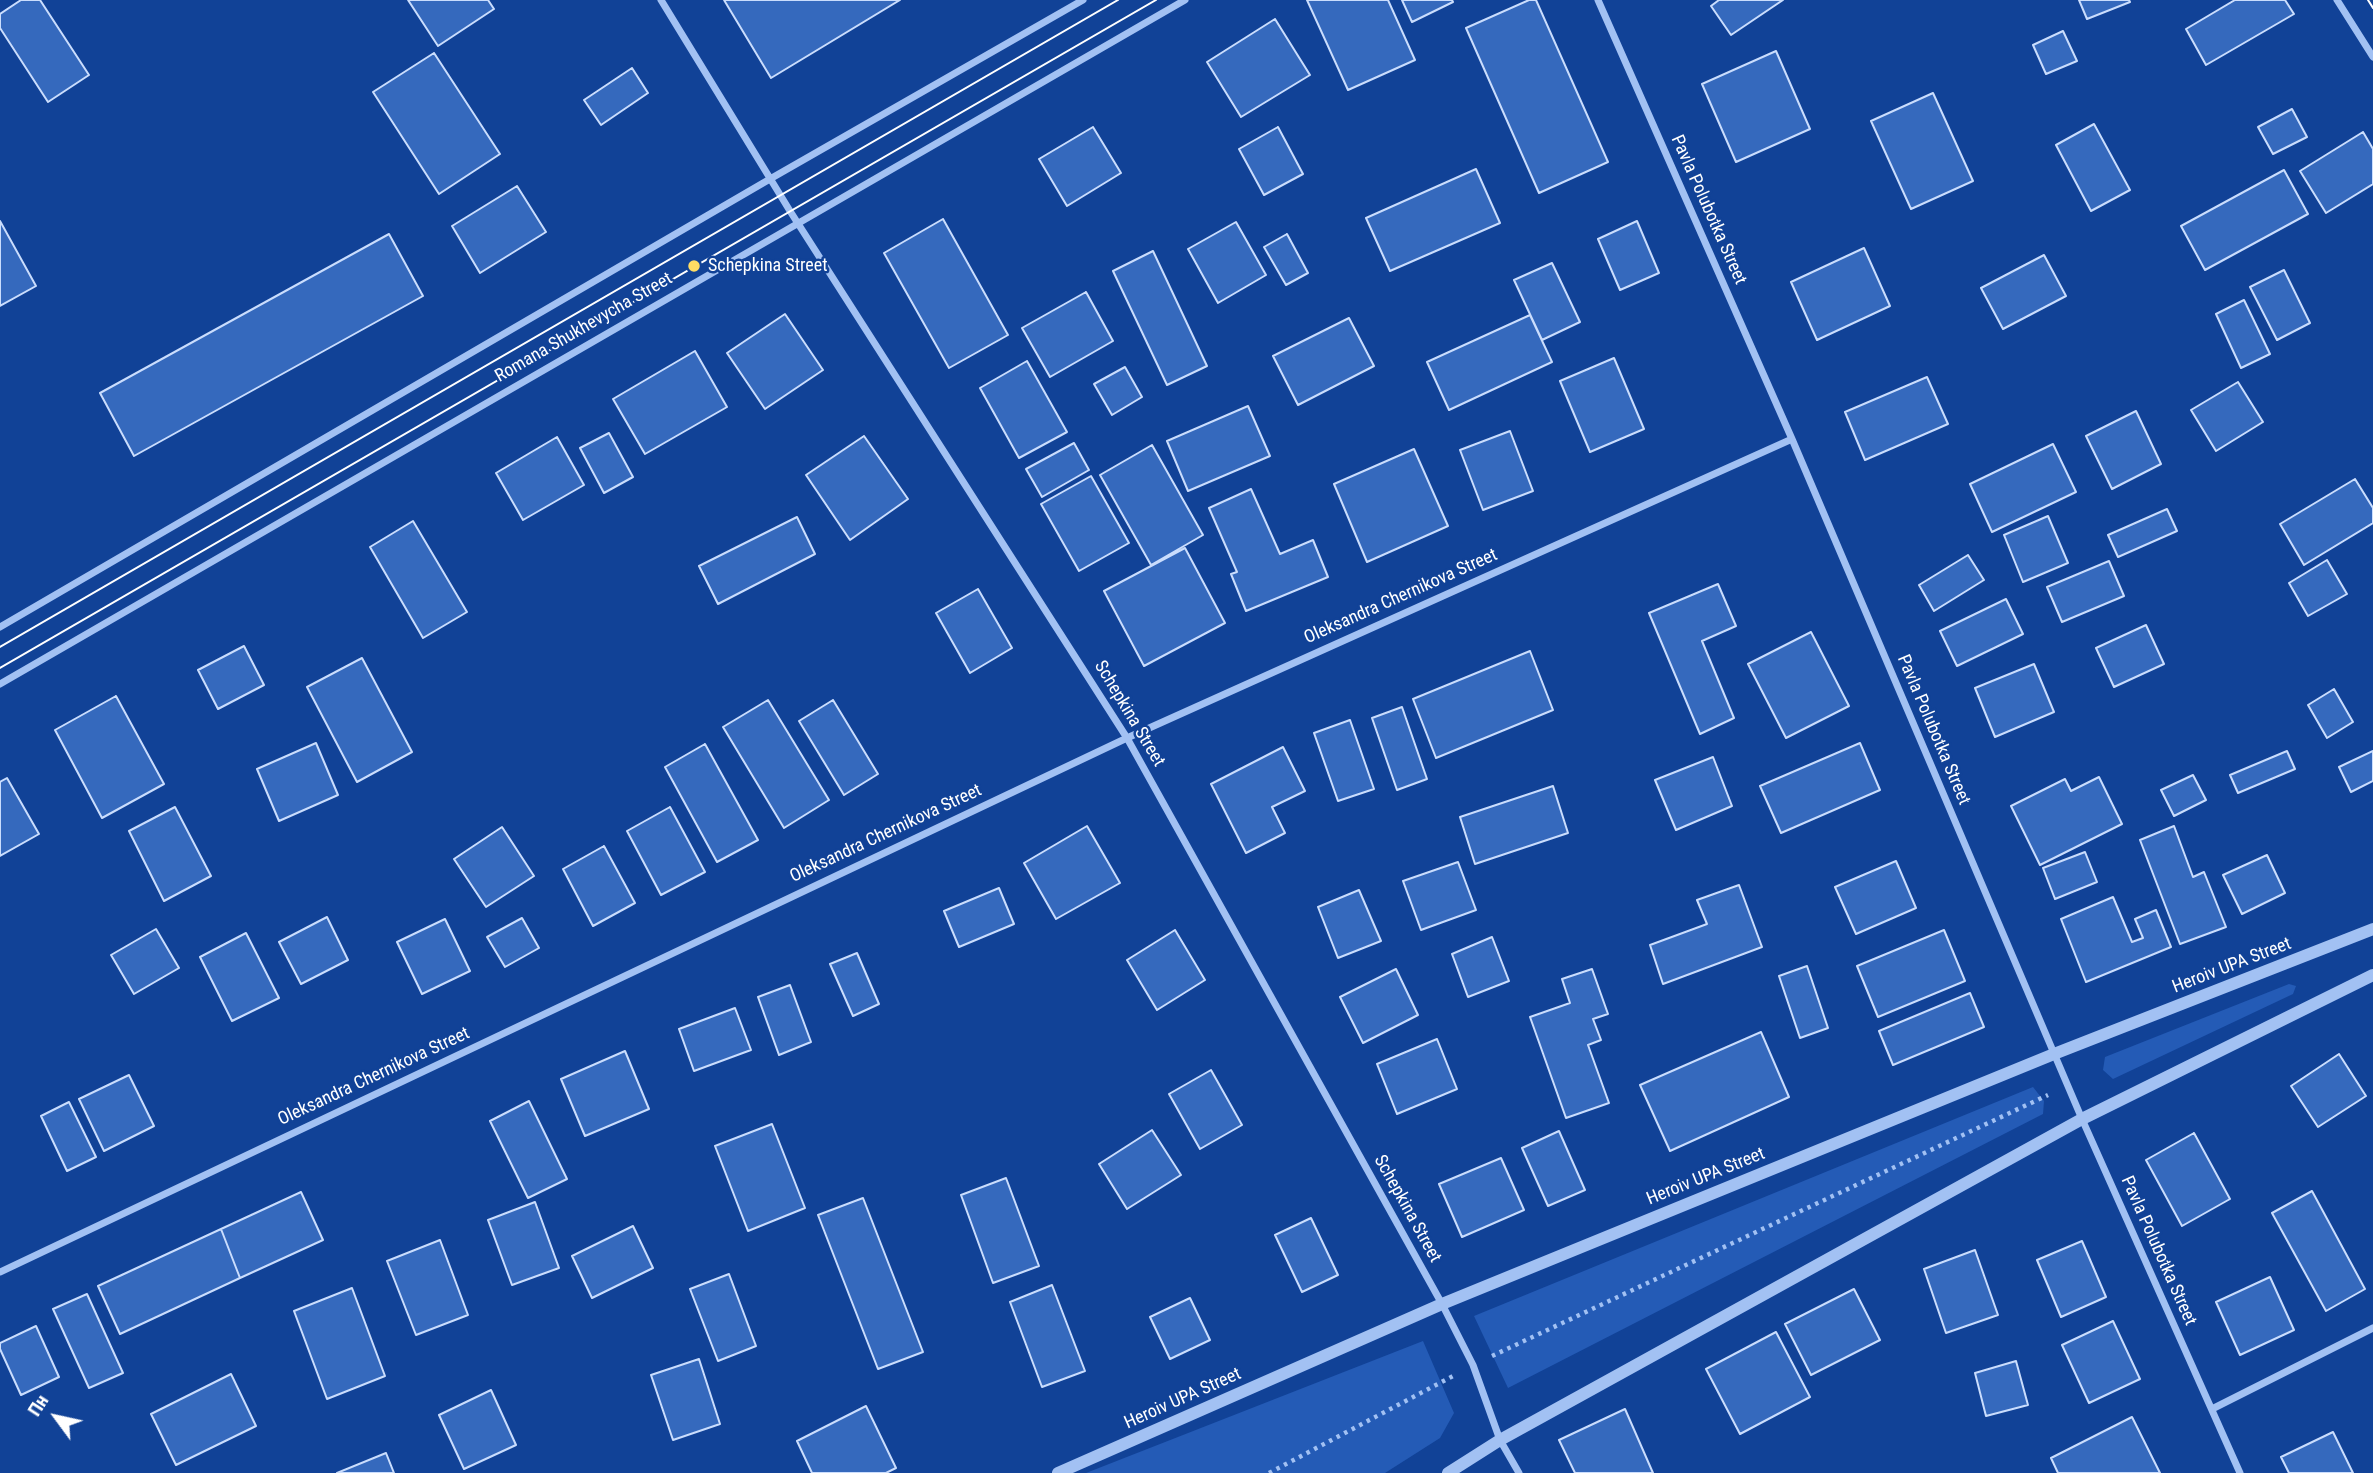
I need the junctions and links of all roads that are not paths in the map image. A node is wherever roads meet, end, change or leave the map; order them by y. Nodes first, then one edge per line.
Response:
1 (661, 0) edge
2 (1083, 0) edge
3 (1185, 0) edge
4 (1598, 0) edge
5 (2337, 0) edge
6 (2373, 57) edge
7 (769, 179) junction
8 (797, 223) junction
9 (1792, 439) junction
10 (0, 627) edge
11 (0, 684) edge
12 (1127, 738) junction
13 (2373, 929) edge
14 (2373, 975) edge
15 (2054, 1054) junction
16 (2082, 1119) junction
17 (0, 1272) edge
18 (1442, 1304) junction
19 (2373, 1328) edge
20 (2212, 1409) junction
21 (1500, 1440) junction
22 (1058, 1473) edge
23 (1448, 1473) edge
24 (1519, 1473) edge
25 (2240, 1473) edge

1 - 7 street, Schepkina Street
2 - 7 street, Romana Shukhevycha Street
3 - 8 street, Romana Shukhevycha Street
4 - 9 street, Pavla Polubotka Street
5 - 6 street
7 - 8 street, Schepkina Street
7 - 10 street, Romana Shukhevycha Street
8 - 11 street, Romana Shukhevycha Street
8 - 12 street, Schepkina Street
9 - 12 street, Oleksandra Chernikova Street
9 - 15 street, Pavla Polubotka Street
12 - 17 street, Oleksandra Chernikova Street
12 - 18 street, Schepkina Street
13 - 15 street, Heroiv UPA Street
14 - 16 street
15 - 16 street, Pavla Polubotka Street
15 - 18 street, Heroiv UPA Street
16 - 20 street, Pavla Polubotka Street
16 - 21 street
18 - 21 street, Schepkina Street
18 - 22 street, Heroiv UPA Street
19 - 20 street
20 - 25 street, Pavla Polubotka Street
21 - 23 street
21 - 24 street, Schepkina Street

